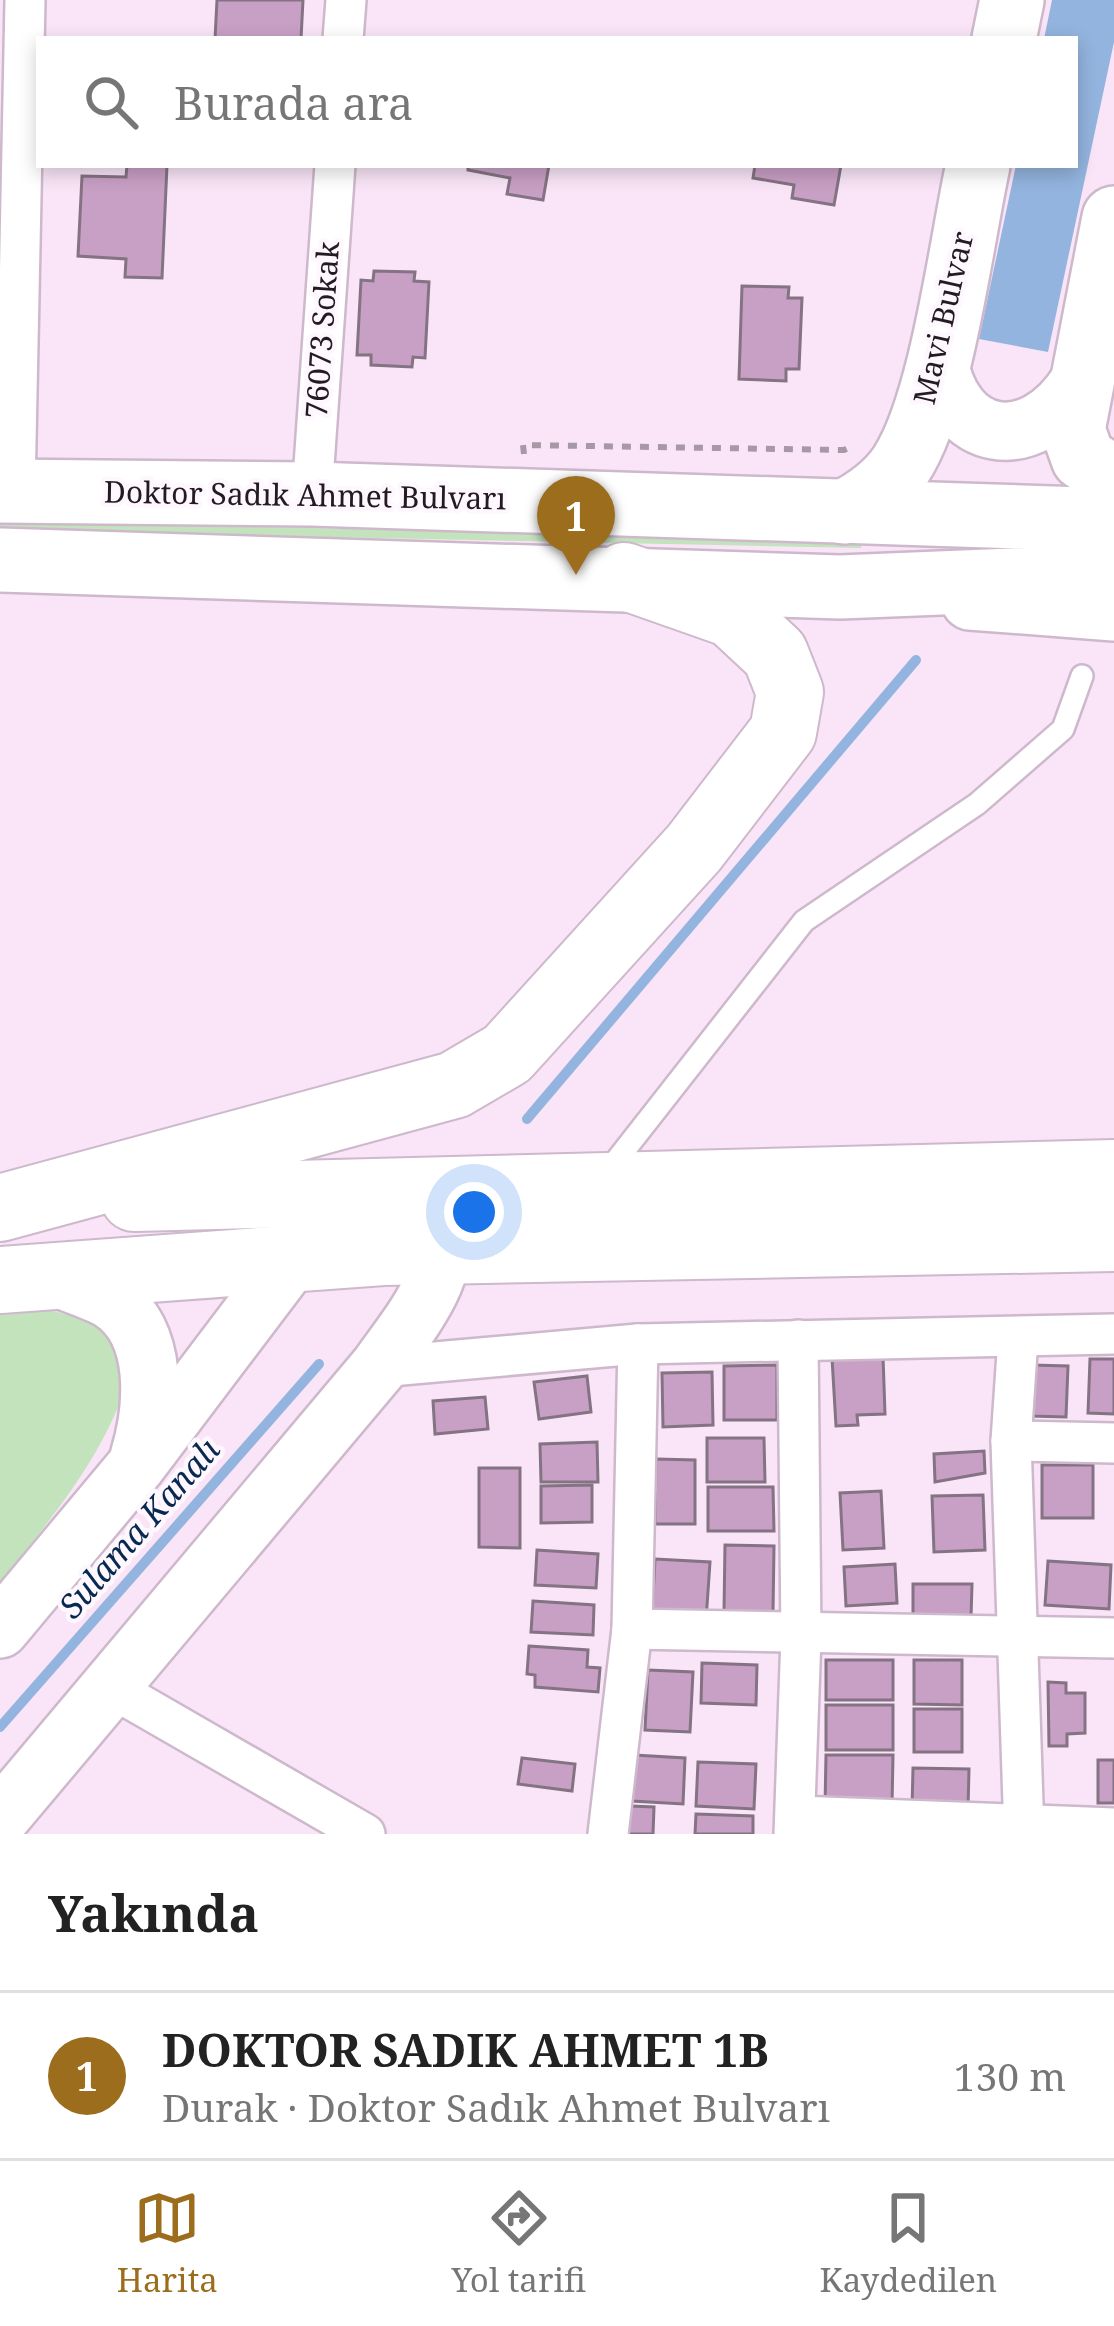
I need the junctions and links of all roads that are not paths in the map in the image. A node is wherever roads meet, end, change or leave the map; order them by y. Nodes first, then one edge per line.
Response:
1 (25, 0) edge
2 (346, 0) edge
3 (1012, 0) edge
4 (343, 36) edge
5 (1005, 36) edge
6 (335, 168) edge
7 (977, 168) edge
8 (1114, 218) edge
9 (938, 356) junction
10 (1079, 382) junction
11 (1114, 482) edge
12 (8, 490) edge
13 (312, 494) junction
14 (844, 512) junction
15 (1114, 520) edge
16 (2, 560) edge
17 (624, 576) junction
18 (1114, 576) edge
19 (840, 587) junction
20 (1114, 612) edge
21 (1082, 676) dead end
22 (1114, 1173) edge
23 (596, 1186) junction
24 (386, 1190) junction
25 (0, 1209) edge
26 (1114, 1238) edge
27 (446, 1251) junction
28 (290, 1258) junction
29 (29, 1279) edge
30 (1114, 1334) edge
31 (1018, 1338) junction
32 (798, 1340) junction
33 (638, 1344) junction
34 (379, 1367) junction
35 (1011, 1441) junction
36 (1114, 1443) edge
37 (136, 1466) junction
38 (0, 1629) edge
39 (632, 1629) junction
40 (801, 1636) junction
41 (1016, 1636) junction
42 (1114, 1638) edge
43 (110, 1688) junction
44 (0, 1818) edge
45 (796, 1825) edge
46 (1114, 1828) edge
47 (1024, 1831) edge
48 (365, 1834) edge
49 (608, 1834) edge

1 - 12 street
2 - 4 street
3 - 5 main road
6 - 13 street, 76073 Sokak
7 - 9 main road, Mavi Bulvar
8 - 10 main road
9 - 10 main road
9 - 14 main road, Mavi Bulvar
10 - 11 main road
11 - 14 main road
12 - 13 main road, Doktor Sadık Ahmet Bulvarı
13 - 14 main road, Doktor Sadık Ahmet Bulvarı
14 - 15 main road, Doktor Sadık Ahmet Bulvarı
16 - 17 main road
17 - 19 main road
17 - 25 highway
18 - 19 main road
19 - 20 main road
21 - 23 lane
22 - 23 highway
23 - 24 highway
24 - 25 highway
24 - 27 main road
24 - 28 main road
26 - 27 highway
27 - 28 highway
27 - 34 main road
28 - 29 highway
28 - 37 main road
29 - 37 main road
30 - 31 street
31 - 32 street
31 - 35 street
32 - 33 street
32 - 40 street
33 - 34 street
33 - 39 street
34 - 43 main road
35 - 36 street
35 - 41 street
37 - 38 main road
39 - 40 street
39 - 49 street
40 - 41 street
40 - 45 street
41 - 42 street
41 - 47 street
43 - 44 main road
43 - 48 street
45 - 47 street
46 - 47 street

